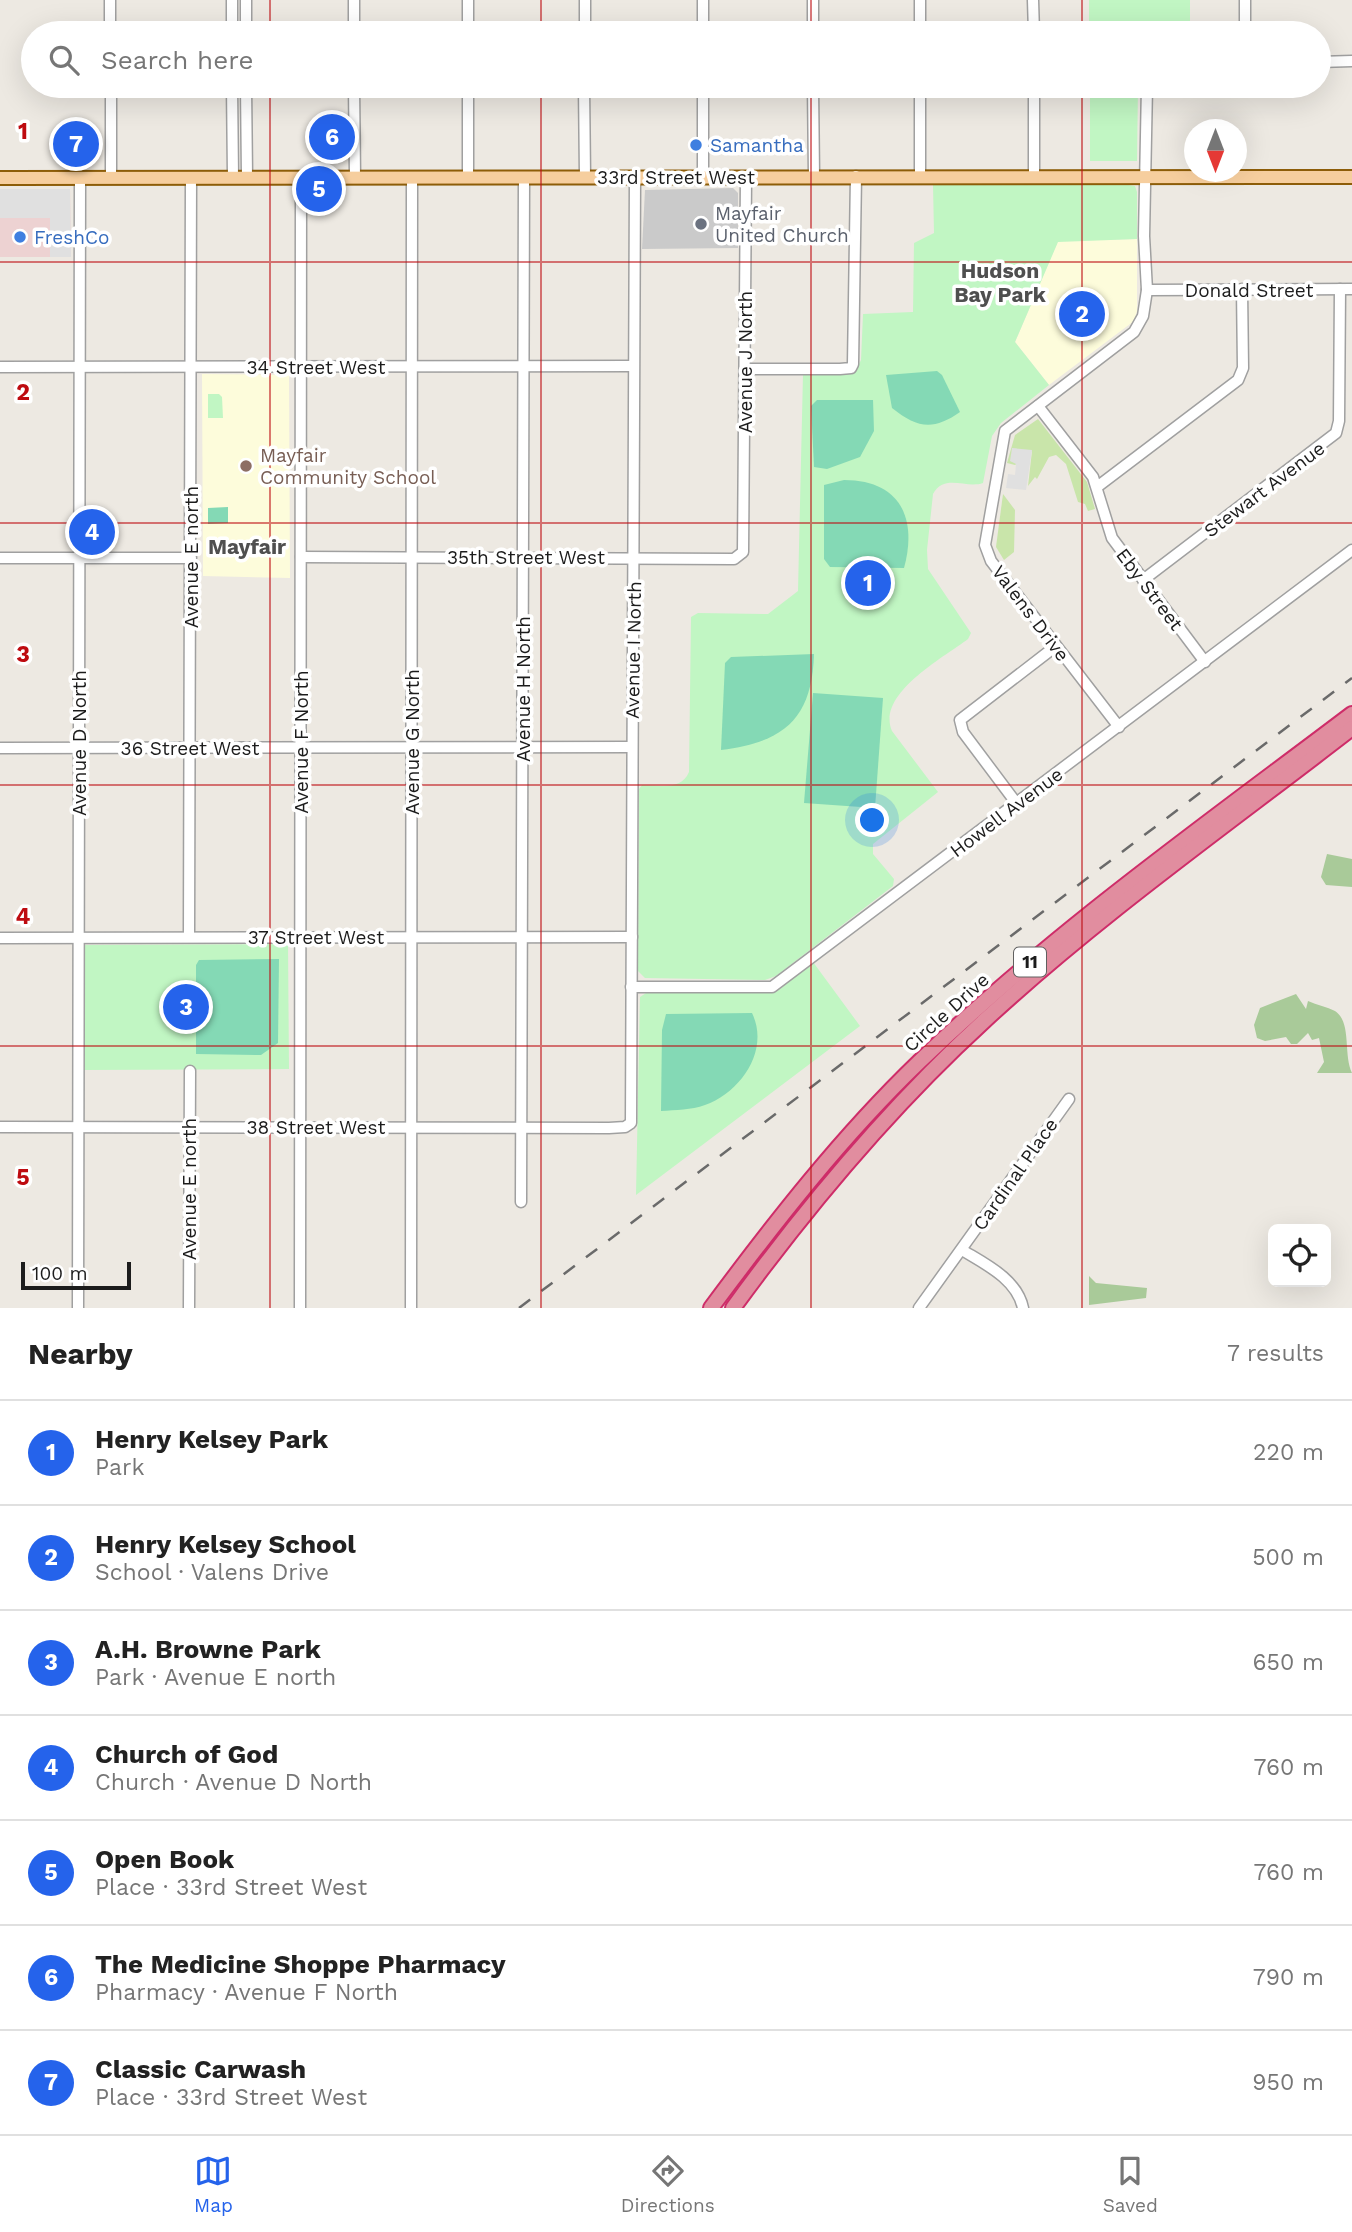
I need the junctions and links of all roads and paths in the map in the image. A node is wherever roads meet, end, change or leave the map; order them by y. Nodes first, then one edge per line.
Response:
1 (110, 0) edge
2 (232, 0) edge
3 (246, 0) edge
4 (354, 0) edge
5 (468, 0) edge
6 (585, 0) edge
7 (703, 0) edge
8 (813, 0) edge
9 (920, 0) edge
10 (1033, 0) edge
11 (1245, 0) edge
12 (110, 21) edge
13 (232, 21) edge
14 (246, 21) edge
15 (354, 21) edge
16 (468, 21) edge
17 (585, 21) edge
18 (703, 21) edge
19 (813, 21) edge
20 (920, 21) edge
21 (1034, 21) edge
22 (1245, 21) edge
23 (1352, 61) edge
24 (1331, 62) edge
25 (111, 98) edge
26 (232, 98) edge
27 (246, 98) edge
28 (354, 98) edge
29 (468, 98) edge
30 (584, 98) edge
31 (703, 98) edge
32 (813, 98) edge
33 (920, 98) edge
34 (1034, 98) edge
35 (1147, 98) edge
36 (856, 176) junction
37 (920, 176) junction
38 (1145, 176) junction
39 (191, 177) junction
40 (233, 177) junction
41 (247, 177) junction
42 (301, 177) junction
43 (355, 177) junction
44 (412, 177) junction
45 (468, 177) junction
46 (524, 177) junction
47 (585, 177) junction
48 (635, 177) junction
49 (746, 177) junction
50 (814, 177) junction
51 (1034, 177) junction
52 (1352, 177) edge
53 (0, 178) edge
54 (80, 178) junction
55 (111, 178) junction
56 (703, 178) junction
57 (1242, 289) junction
58 (1340, 289) junction
59 (1352, 289) edge
60 (1147, 290) junction
61 (632, 366) junction
62 (0, 367) edge
63 (413, 367) junction
64 (523, 367) junction
65 (79, 368) junction
66 (191, 368) junction
67 (302, 368) junction
68 (746, 369) junction
69 (1038, 406) junction
70 (1097, 487) junction
71 (745, 547) joint
72 (1352, 550) edge
73 (80, 557) junction
74 (301, 557) junction
75 (412, 557) junction
76 (523, 557) junction
77 (0, 558) edge
78 (191, 558) junction
79 (634, 558) junction
80 (1143, 580) junction
81 (1056, 646) junction
82 (1205, 662) junction
83 (1352, 714) edge
84 (1119, 727) junction
85 (1352, 728) edge
86 (523, 746) junction
87 (79, 747) junction
88 (190, 747) junction
89 (632, 747) junction
90 (0, 748) edge
91 (301, 748) junction
92 (412, 748) junction
93 (1017, 804) junction
94 (78, 937) junction
95 (189, 937) junction
96 (301, 937) junction
97 (411, 937) junction
98 (523, 937) junction
99 (632, 937) junction
100 (0, 938) edge
101 (631, 987) junction
102 (190, 1071) dead end
103 (1069, 1099) dead end
104 (631, 1123) joint
105 (0, 1127) edge
106 (78, 1127) junction
107 (190, 1127) junction
108 (299, 1127) junction
109 (411, 1128) junction
110 (521, 1128) junction
111 (521, 1202) dead end
112 (962, 1250) junction
113 (78, 1308) edge
114 (189, 1308) edge
115 (300, 1308) edge
116 (411, 1308) edge
117 (711, 1308) edge
118 (733, 1308) edge
119 (919, 1308) edge
120 (1023, 1308) edge

1 - 12 street
2 - 13 street
3 - 14 street
4 - 15 street
5 - 16 street
6 - 17 street
7 - 18 street
8 - 19 street
9 - 20 street
10 - 21 street
11 - 22 street
23 - 24 street
25 - 55 street
26 - 40 street
27 - 41 street
28 - 43 street
29 - 45 street
30 - 47 street
31 - 56 street
32 - 50 street
33 - 37 street
34 - 51 street
35 - 38 street, Valens Drive
36 - 37 main road, 33rd Street West
36 - 50 main road, 33rd Street West
36 - 68 street
37 - 51 main road, 33rd Street West
38 - 51 main road, 33rd Street West
38 - 52 main road, 33rd Street West
38 - 60 street, Valens Drive
39 - 40 main road, 33rd Street West
39 - 55 main road, 33rd Street West
39 - 66 street, Avenue E north
40 - 41 main road, 33rd Street West
41 - 42 main road, 33rd Street West
42 - 43 main road, 33rd Street West
42 - 67 street, Avenue F North
43 - 44 main road, 33rd Street West
44 - 45 main road, 33rd Street West
44 - 63 street, Avenue G North
45 - 46 main road, 33rd Street West
46 - 47 main road, 33rd Street West
46 - 64 street, Avenue H North
47 - 48 main road, 33rd Street West
48 - 56 main road, 33rd Street West
48 - 61 street, Avenue I North
49 - 50 main road, 33rd Street West
49 - 56 main road, 33rd Street West
49 - 68 street, Avenue J North
53 - 54 main road, 33rd Street West
54 - 55 main road, 33rd Street West
54 - 65 street, Avenue D North
57 - 58 street, Donald Street
57 - 60 street, Donald Street
57 - 70 street
58 - 59 street, Donald Street
58 - 80 street, Stewart Avenue
60 - 69 street, Valens Drive
61 - 64 street, 34 Street West
61 - 79 street, Avenue I North
62 - 65 street, 34 Street West
63 - 64 street, 34 Street West
63 - 67 street, 34 Street West
63 - 75 street, Avenue G North
64 - 76 street, Avenue H North
65 - 66 street, 34 Street West
65 - 73 street, Avenue D North
66 - 67 street, 34 Street West
66 - 78 street, Avenue E north
67 - 74 street, Avenue F North
68 - 71 street, Avenue J North
69 - 70 street, Eby Street
69 - 81 street, Valens Drive
70 - 80 street, Eby Street
71 - 79 street, 35th Street West
72 - 82 street, Howell Avenue
73 - 77 street
73 - 78 street
73 - 87 street, Avenue D North
74 - 75 street, 35th Street West
74 - 91 street, Avenue F North
75 - 76 street, 35th Street West
75 - 92 street, Avenue G North
76 - 79 street, 35th Street West
76 - 86 street, Avenue H North
78 - 88 street, Avenue E north
79 - 89 street, Avenue I North
80 - 82 street, Eby Street
81 - 84 street, Valens Drive
81 - 93 street
82 - 84 street, Howell Avenue
83 - 117 highway, Circle Drive / 11
84 - 93 street, Howell Avenue
85 - 118 highway, Circle Drive / 11
86 - 89 street, 36 Street West
86 - 92 street, 36 Street West
86 - 98 street, Avenue H North
87 - 88 street, 36 Street West
87 - 90 street, 36 Street West
87 - 94 street, Avenue D North
88 - 91 street, 36 Street West
88 - 95 street, Avenue E north
89 - 99 street, Avenue I North
91 - 92 street, 36 Street West
91 - 96 street, Avenue F North
92 - 97 street, Avenue G North
93 - 101 street, Howell Avenue
94 - 95 street, 37 Street West
94 - 100 street, 37 Street West
94 - 106 street, Avenue D North
95 - 96 street, 37 Street West
96 - 97 street, 37 Street West
96 - 108 street, Avenue F North
97 - 98 street, 37 Street West
97 - 109 street, Avenue G North
98 - 99 street, 37 Street West
98 - 110 street, Avenue H North
99 - 101 street, Avenue I North
101 - 104 street, Avenue I North
102 - 107 street, Avenue E north
103 - 112 street, Cardinal Place
104 - 110 street, 38 Street West
105 - 106 street, 38 Street West
106 - 107 street, 38 Street West
106 - 113 street, Avenue D North
107 - 108 street, 38 Street West
107 - 114 street, Avenue E north
108 - 109 street, 38 Street West
108 - 115 street, Avenue F North
109 - 110 street, 38 Street West
109 - 116 street, Avenue G North
110 - 111 street, Avenue H North
112 - 119 street, Cardinal Place
112 - 120 street

